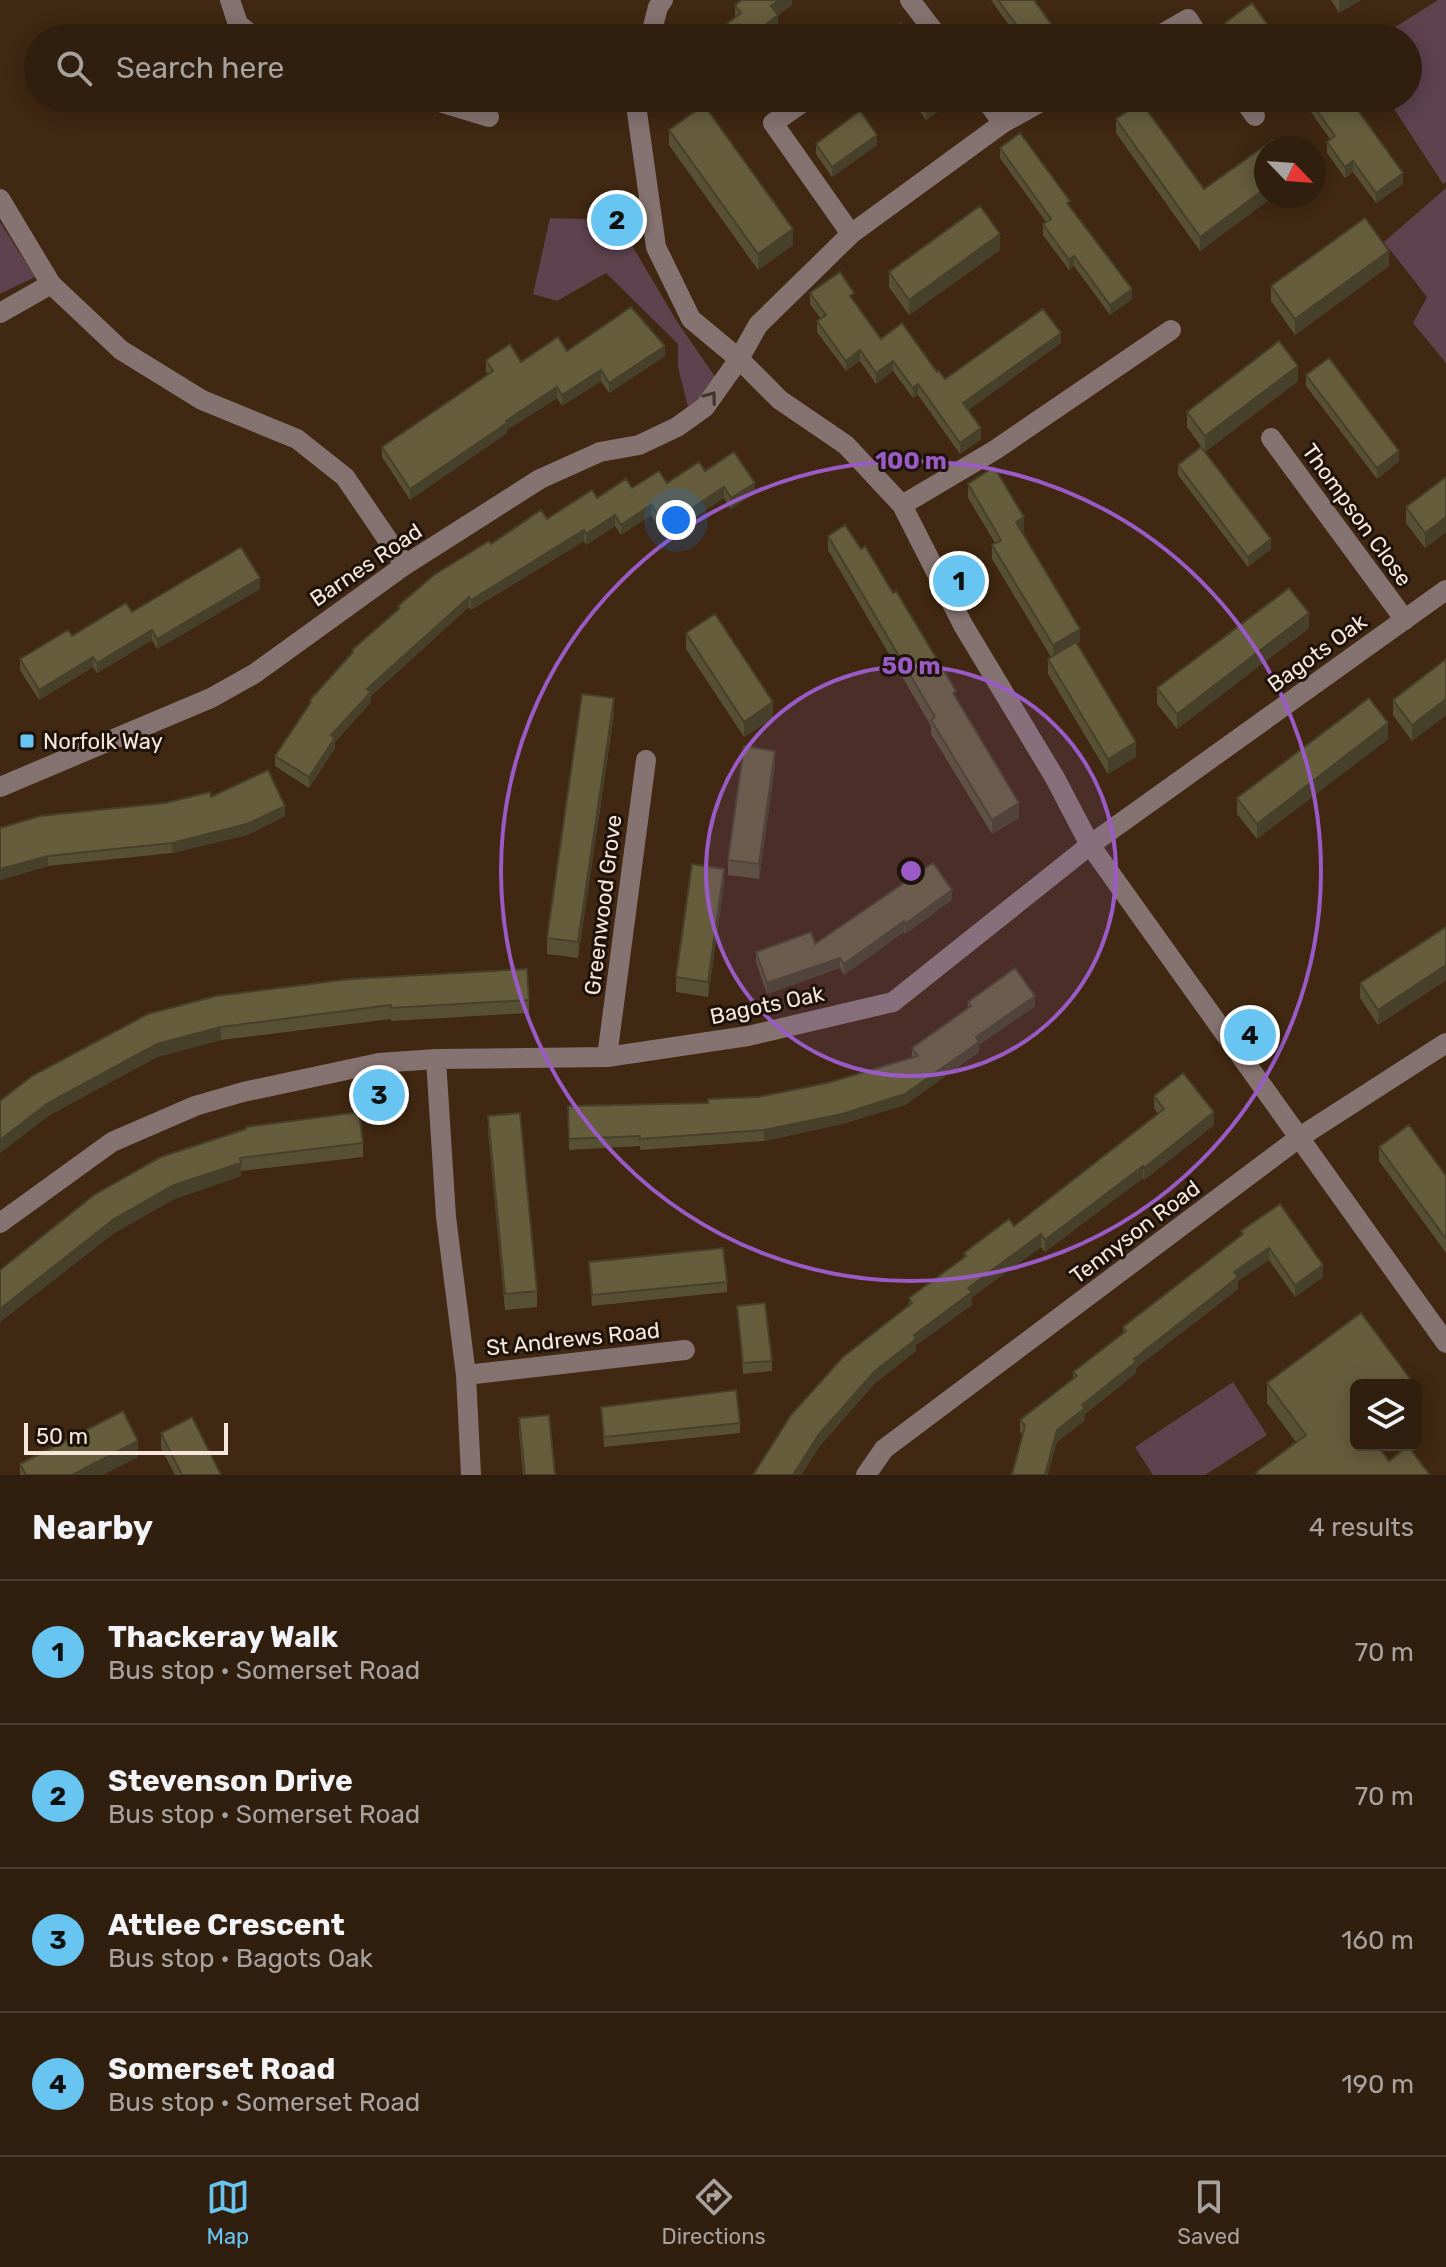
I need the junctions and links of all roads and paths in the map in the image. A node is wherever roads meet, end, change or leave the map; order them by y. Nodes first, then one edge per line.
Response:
1 (230, 0) edge
2 (663, 0) edge
3 (910, 0) edge
4 (238, 24) edge
5 (654, 24) edge
6 (928, 24) edge
7 (472, 112) edge
8 (637, 112) edge
9 (789, 112) edge
10 (995, 112) edge
11 (1023, 112) edge
12 (1252, 112) edge
13 (1255, 116) dead end
14 (489, 117) dead end
15 (1003, 123) junction
16 (0, 199) edge
17 (851, 234) junction
18 (51, 284) junction
19 (0, 313) edge
20 (1171, 330) dead end
21 (739, 359) junction
22 (1271, 438) dead end
23 (902, 505) junction
24 (405, 565) junction
25 (1446, 590) edge
26 (1405, 620) junction
27 (646, 760) dead end
28 (0, 787) edge
29 (1090, 845) junction
30 (1446, 1043) edge
31 (607, 1057) junction
32 (436, 1059) junction
33 (1300, 1137) junction
34 (0, 1223) edge
35 (1446, 1343) edge
36 (685, 1350) dead end
37 (466, 1375) junction
38 (471, 1475) edge
39 (866, 1475) edge

1 - 4 street
2 - 5 street
3 - 6 street
7 - 14 street
8 - 21 street
9 - 17 street
10 - 15 street
11 - 15 street, Barnes Road
12 - 13 street
15 - 17 street, Barnes Road
16 - 18 street
17 - 21 street, Barnes Road
18 - 19 street
18 - 24 street
20 - 23 street
21 - 23 street
24 -> 21 street, Barnes Road
22 - 26 street, Thompson Close
23 - 29 street
24 - 28 street, Barnes Road
25 - 26 street, Bagots Oak
26 - 29 street, Bagots Oak
27 - 31 street, Greenwood Grove
29 - 31 street, Bagots Oak
29 - 33 street
30 - 33 street, Tennyson Road
31 - 32 street, Bagots Oak
32 - 34 street, Bagots Oak
32 - 37 street
33 - 35 street
33 - 39 street, Tennyson Road
36 - 37 street, St Andrews Road
37 - 38 street

